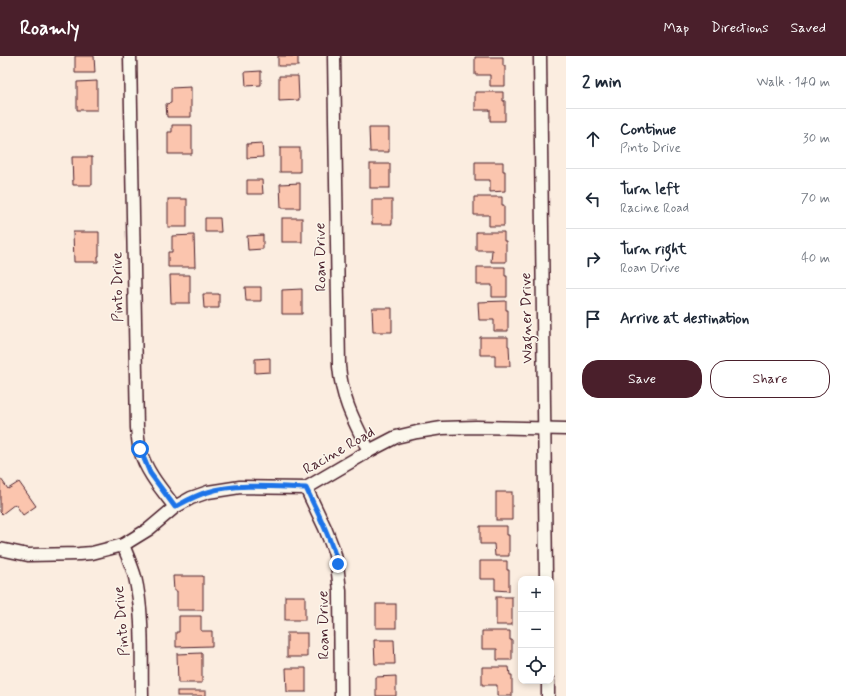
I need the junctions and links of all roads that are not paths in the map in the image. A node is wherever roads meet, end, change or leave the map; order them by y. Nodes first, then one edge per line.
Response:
1 (130, 56) edge
2 (334, 56) edge
3 (540, 56) edge
4 (545, 429) junction
5 (566, 429) edge
6 (369, 451) junction
7 (306, 488) junction
8 (175, 507) junction
9 (123, 545) junction
10 (0, 549) edge
11 (546, 576) edge
12 (548, 684) edge
13 (142, 696) edge
14 (341, 696) edge
15 (548, 696) edge

1 - 8 street, Pinto Drive
2 - 6 street, Roan Drive
3 - 4 street, Wagner Drive
4 - 5 street, Racine Road
4 - 6 street, Racine Road
4 - 11 street, Wagner Drive
6 - 7 street, Racine Road
7 - 8 street, Racine Road
7 - 14 street, Roan Drive
8 - 9 street, Racine Road
9 - 10 street, Racine Road
9 - 13 street, Pinto Drive
12 - 15 street

